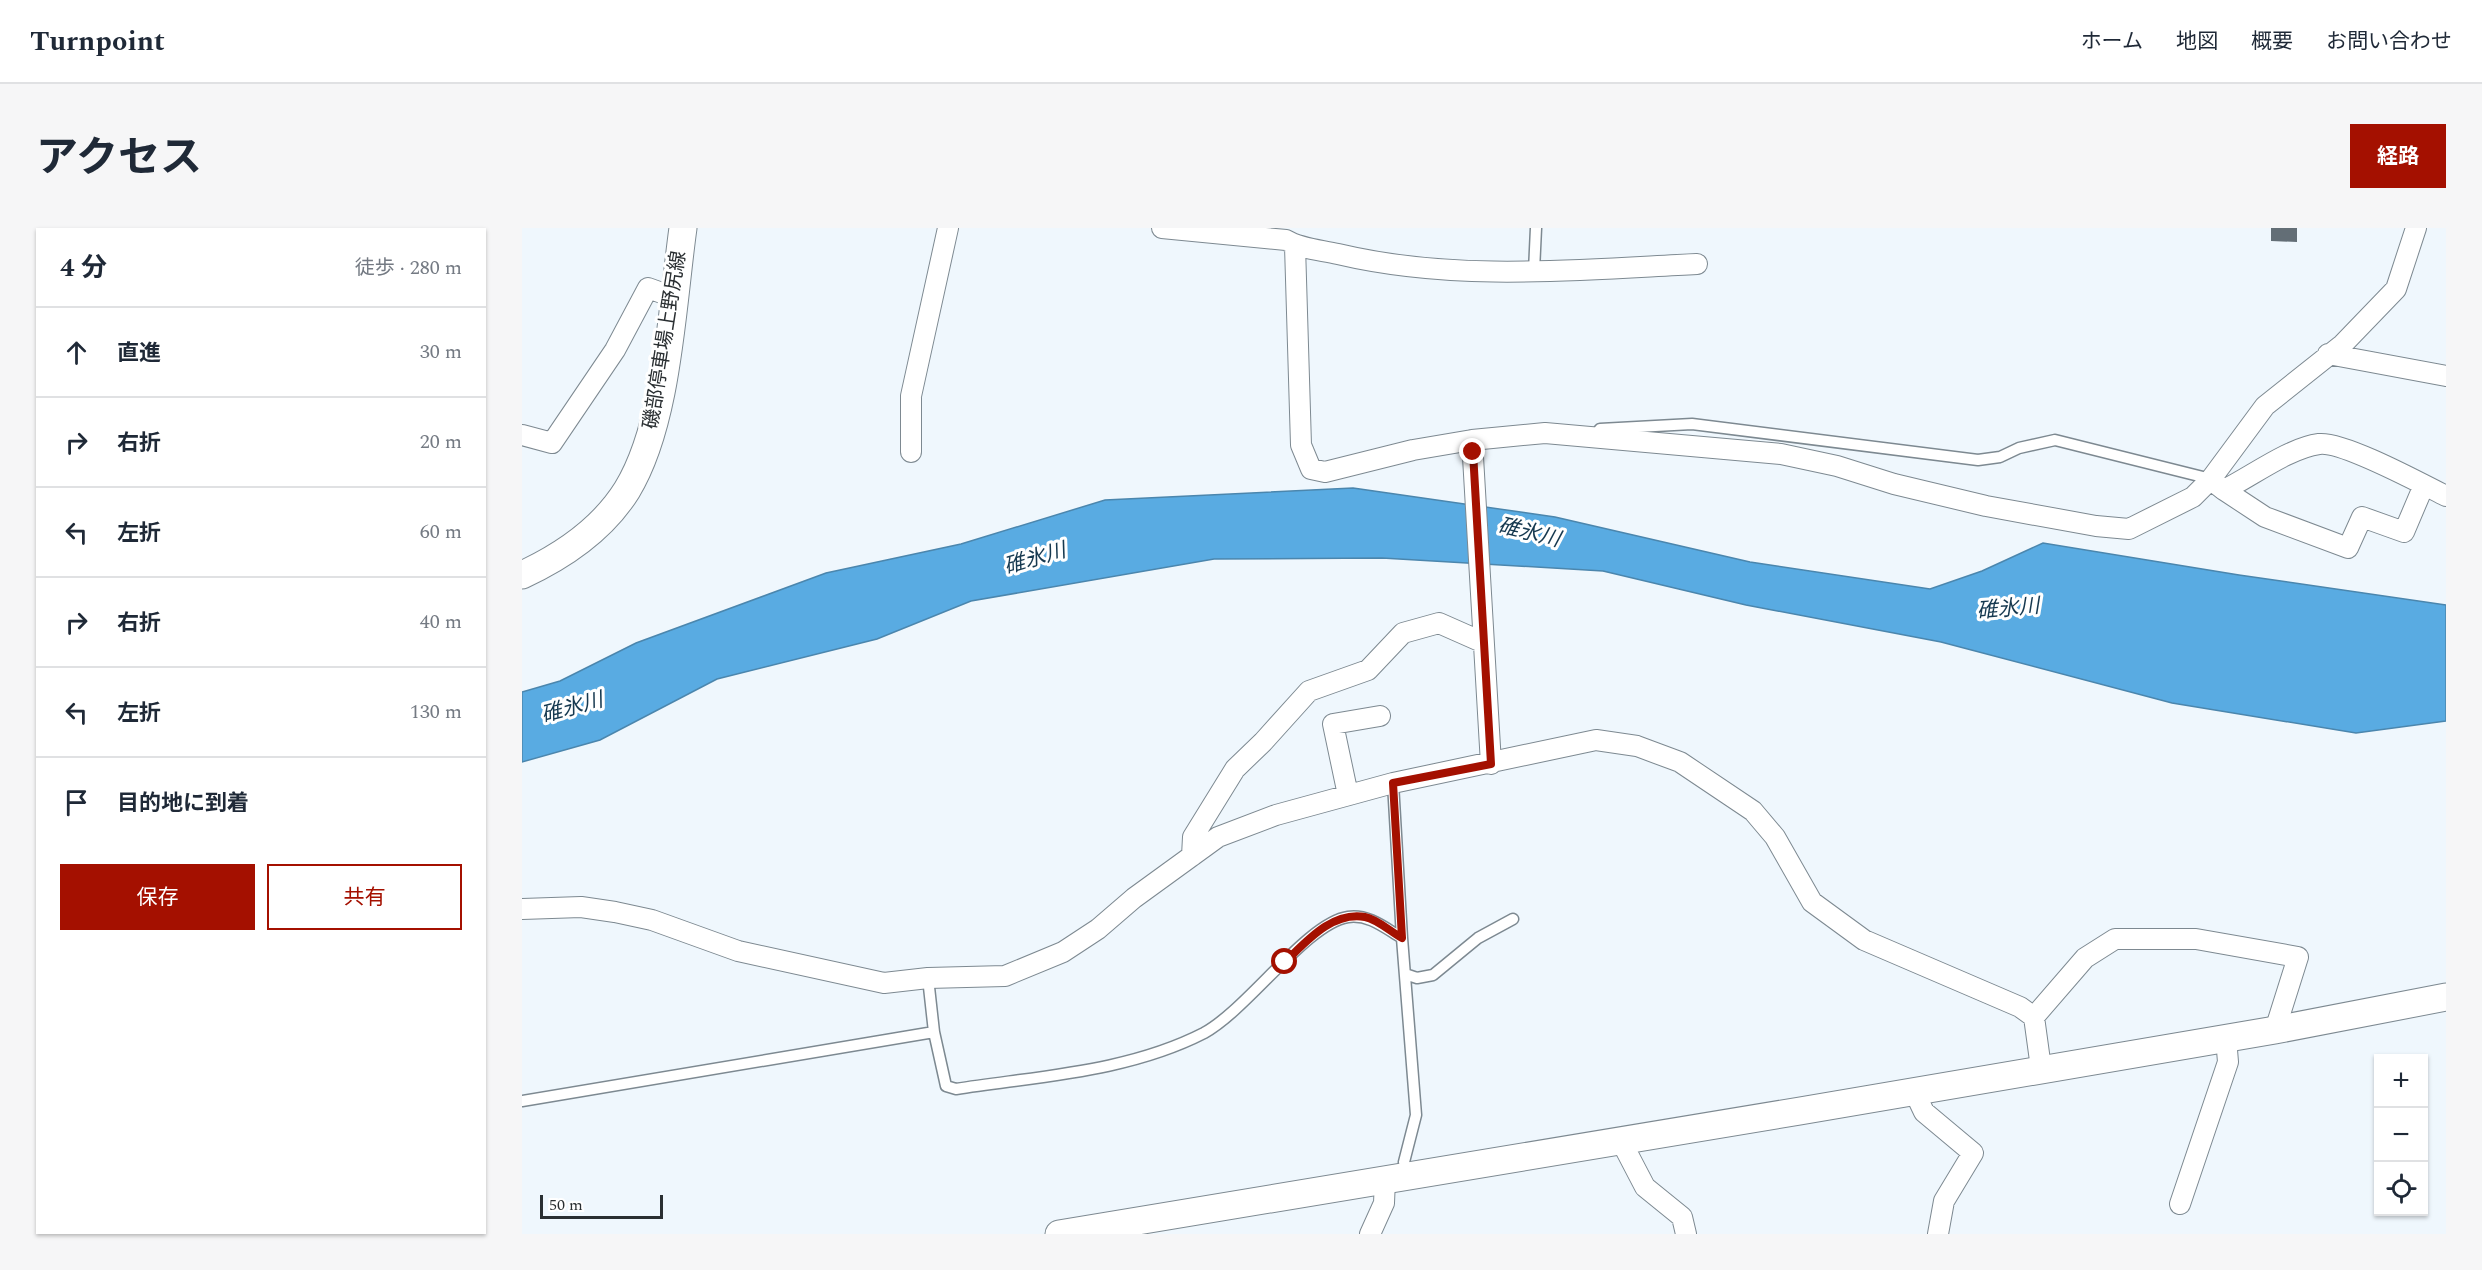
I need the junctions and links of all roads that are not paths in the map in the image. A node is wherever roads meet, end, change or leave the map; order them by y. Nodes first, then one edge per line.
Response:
1 (683, 228) edge
2 (948, 228) edge
3 (1162, 228) edge
4 (1536, 228) edge
5 (2416, 228) edge
6 (1289, 238) edge
7 (1697, 264) dead end
8 (1534, 271) junction
9 (673, 297) junction
10 (2328, 354) junction
11 (2446, 376) edge
12 (522, 435) edge
13 (1594, 436) junction
14 (1472, 446) junction
15 (911, 452) dead end
16 (2218, 484) junction
17 (2424, 485) junction
18 (2446, 496) edge
19 (522, 575) edge
20 (1482, 636) junction
21 (1380, 716) dead end
22 (1491, 764) junction
23 (1393, 783) junction
24 (1348, 795) junction
25 (1192, 856) junction
26 (522, 909) edge
27 (1513, 920) dead end
28 (1402, 938) junction
29 (1405, 974) junction
30 (928, 978) junction
31 (2446, 997) edge
32 (2034, 1017) junction
33 (2275, 1030) junction
34 (934, 1032) junction
35 (2226, 1038) junction
36 (2041, 1068) junction
37 (1914, 1091) junction
38 (522, 1101) edge
39 (1621, 1141) junction
40 (1396, 1177) junction
41 (2180, 1204) dead end
42 (1059, 1234) edge
43 (1370, 1234) edge
44 (1686, 1234) edge
45 (1938, 1234) edge

1 - 9 street, 磯部停車場上野尻線
2 - 15 street
3 - 6 street
4 - 8 lane
5 - 10 street
6 - 8 street
6 - 14 street
7 - 8 street
9 - 12 street
9 - 19 street, 磯部停車場上野尻線
10 - 11 street
10 - 16 street
13 - 14 street
13 - 16 lane
13 - 16 street
14 - 20 street
16 - 17 street
16 - 17 street
17 - 18 street
20 - 22 street
20 - 25 street
21 - 24 street
22 - 23 street
22 - 32 street
23 - 24 street
23 - 28 lane
24 - 25 street
25 - 30 street
26 - 30 street
27 - 29 lane
28 - 29 lane
28 - 34 lane
29 - 40 lane
30 - 34 lane
31 - 33 street
32 - 33 street
32 - 36 street
33 - 35 street
34 - 38 lane
35 - 36 street
35 - 41 street
36 - 37 street
37 - 39 street
37 - 45 street
39 - 40 street
39 - 44 street
40 - 42 street
40 - 43 street

